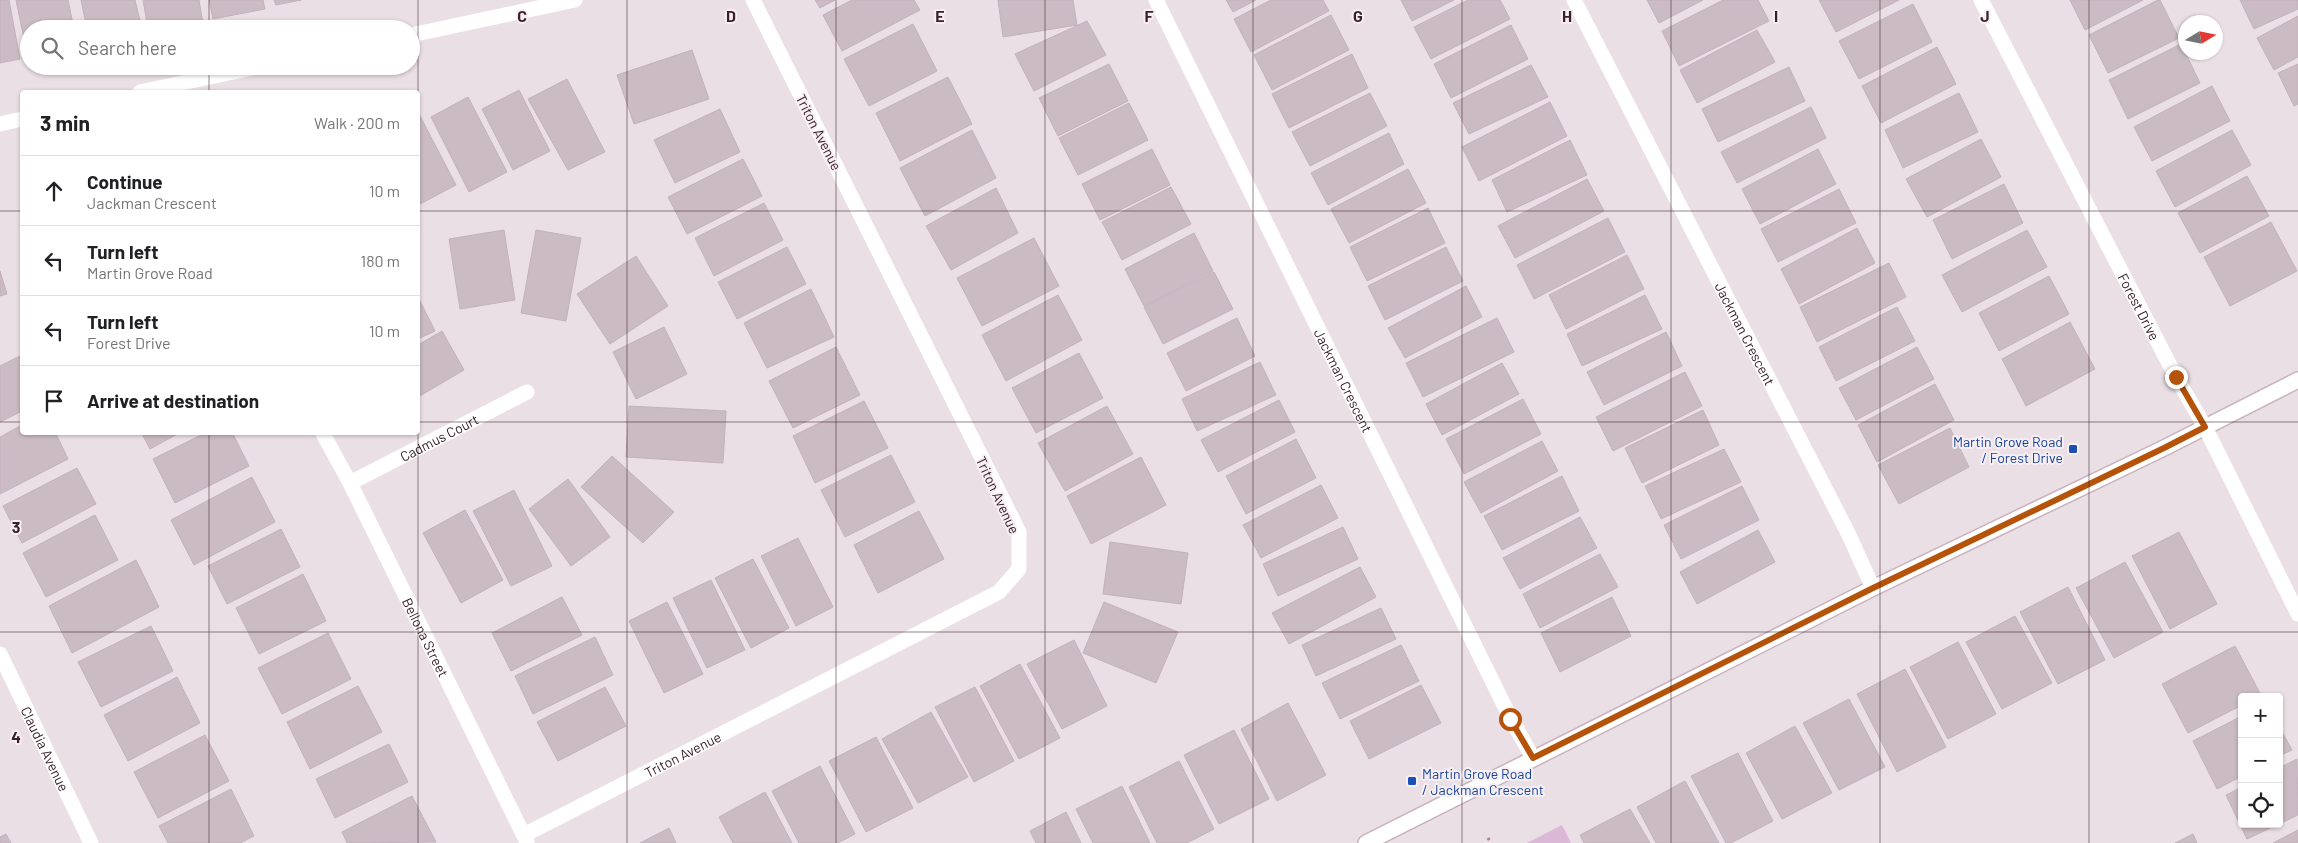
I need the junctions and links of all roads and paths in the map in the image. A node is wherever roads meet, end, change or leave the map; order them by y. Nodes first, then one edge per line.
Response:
1 (575, 0) edge
2 (753, 0) edge
3 (1156, 0) edge
4 (1574, 0) edge
5 (1981, 0) edge
6 (420, 33) edge
7 (228, 75) edge
8 (181, 88) edge
9 (160, 90) edge
10 (20, 119) edge
11 (0, 124) edge
12 (2298, 380) edge
13 (527, 392) dead end
14 (2205, 427) junction
15 (324, 435) edge
16 (350, 483) junction
17 (1873, 588) junction
18 (2298, 614) edge
19 (0, 654) edge
20 (1533, 758) junction
21 (1488, 838) dead end
22 (526, 839) edge
23 (90, 843) edge
24 (1366, 843) edge
25 (1490, 843) edge

1 - 6 street
2 - 22 street, Triton Avenue
3 - 20 street, Jackman Crescent
4 - 17 street, Jackman Crescent
5 - 14 street, Forest Drive
7 - 8 street
8 - 9 street
10 - 11 street
12 - 14 street
13 - 16 street, Cadmus Court
14 - 17 street
14 - 18 street, Forest Drive
15 - 16 street, Bellona Street
16 - 22 street, Bellona Street
17 - 20 street
19 - 23 street, Claudia Avenue
20 - 24 street
21 - 25 path

